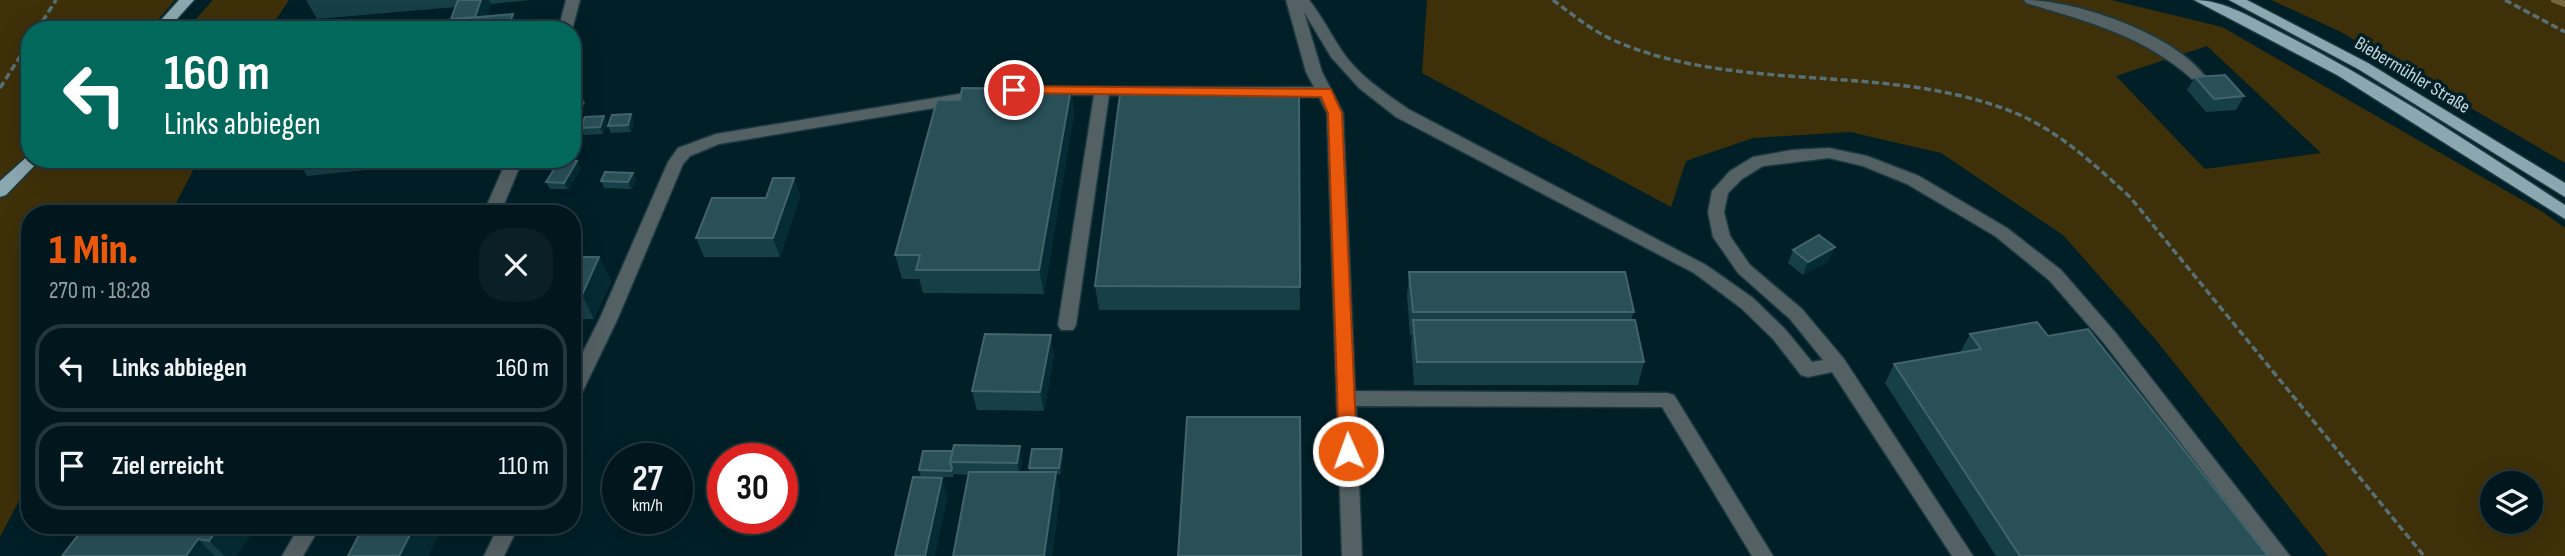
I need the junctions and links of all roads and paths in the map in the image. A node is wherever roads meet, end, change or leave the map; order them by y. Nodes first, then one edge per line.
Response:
1 (56, 0) edge
2 (187, 0) edge
3 (573, 0) edge
4 (1293, 0) edge
5 (1301, 0) edge
6 (1553, 0) edge
7 (2031, 0) edge
8 (2201, 0) edge
9 (2236, 0) edge
10 (2505, 0) edge
11 (43, 21) edge
12 (167, 21) edge
13 (567, 21) edge
14 (2565, 32) edge
15 (21, 55) edge
16 (2197, 76) edge
17 (0, 88) edge
18 (1027, 90) edge
19 (1102, 91) junction
20 (1002, 92) edge
21 (1326, 92) junction
22 (22, 168) edge
23 (511, 168) edge
24 (0, 191) edge
25 (2565, 191) edge
26 (495, 205) edge
27 (2565, 213) edge
28 (1067, 325) dead end
29 (1838, 364) junction
30 (581, 376) edge
31 (1346, 398) junction
32 (305, 534) edge
33 (505, 534) edge
34 (292, 556) edge
35 (494, 556) edge
36 (1352, 556) edge
37 (1763, 556) edge
38 (1963, 556) edge
39 (2280, 556) edge
40 (2424, 556) edge

1 - 11 path
2 - 12 main road
3 - 13 street
4 - 21 street
5 - 29 street
6 - 40 path
7 - 16 street
8 - 27 main road
9 - 25 main road, Biebermühler Straße
10 - 14 path
15 - 17 path
18 - 19 street
19 - 21 street
19 - 28 street
20 - 30 street
21 - 31 street
22 - 24 main road
23 - 26 street
29 - 38 street
29 - 39 street
31 - 36 street
31 - 37 street
32 - 34 street
33 - 35 street

